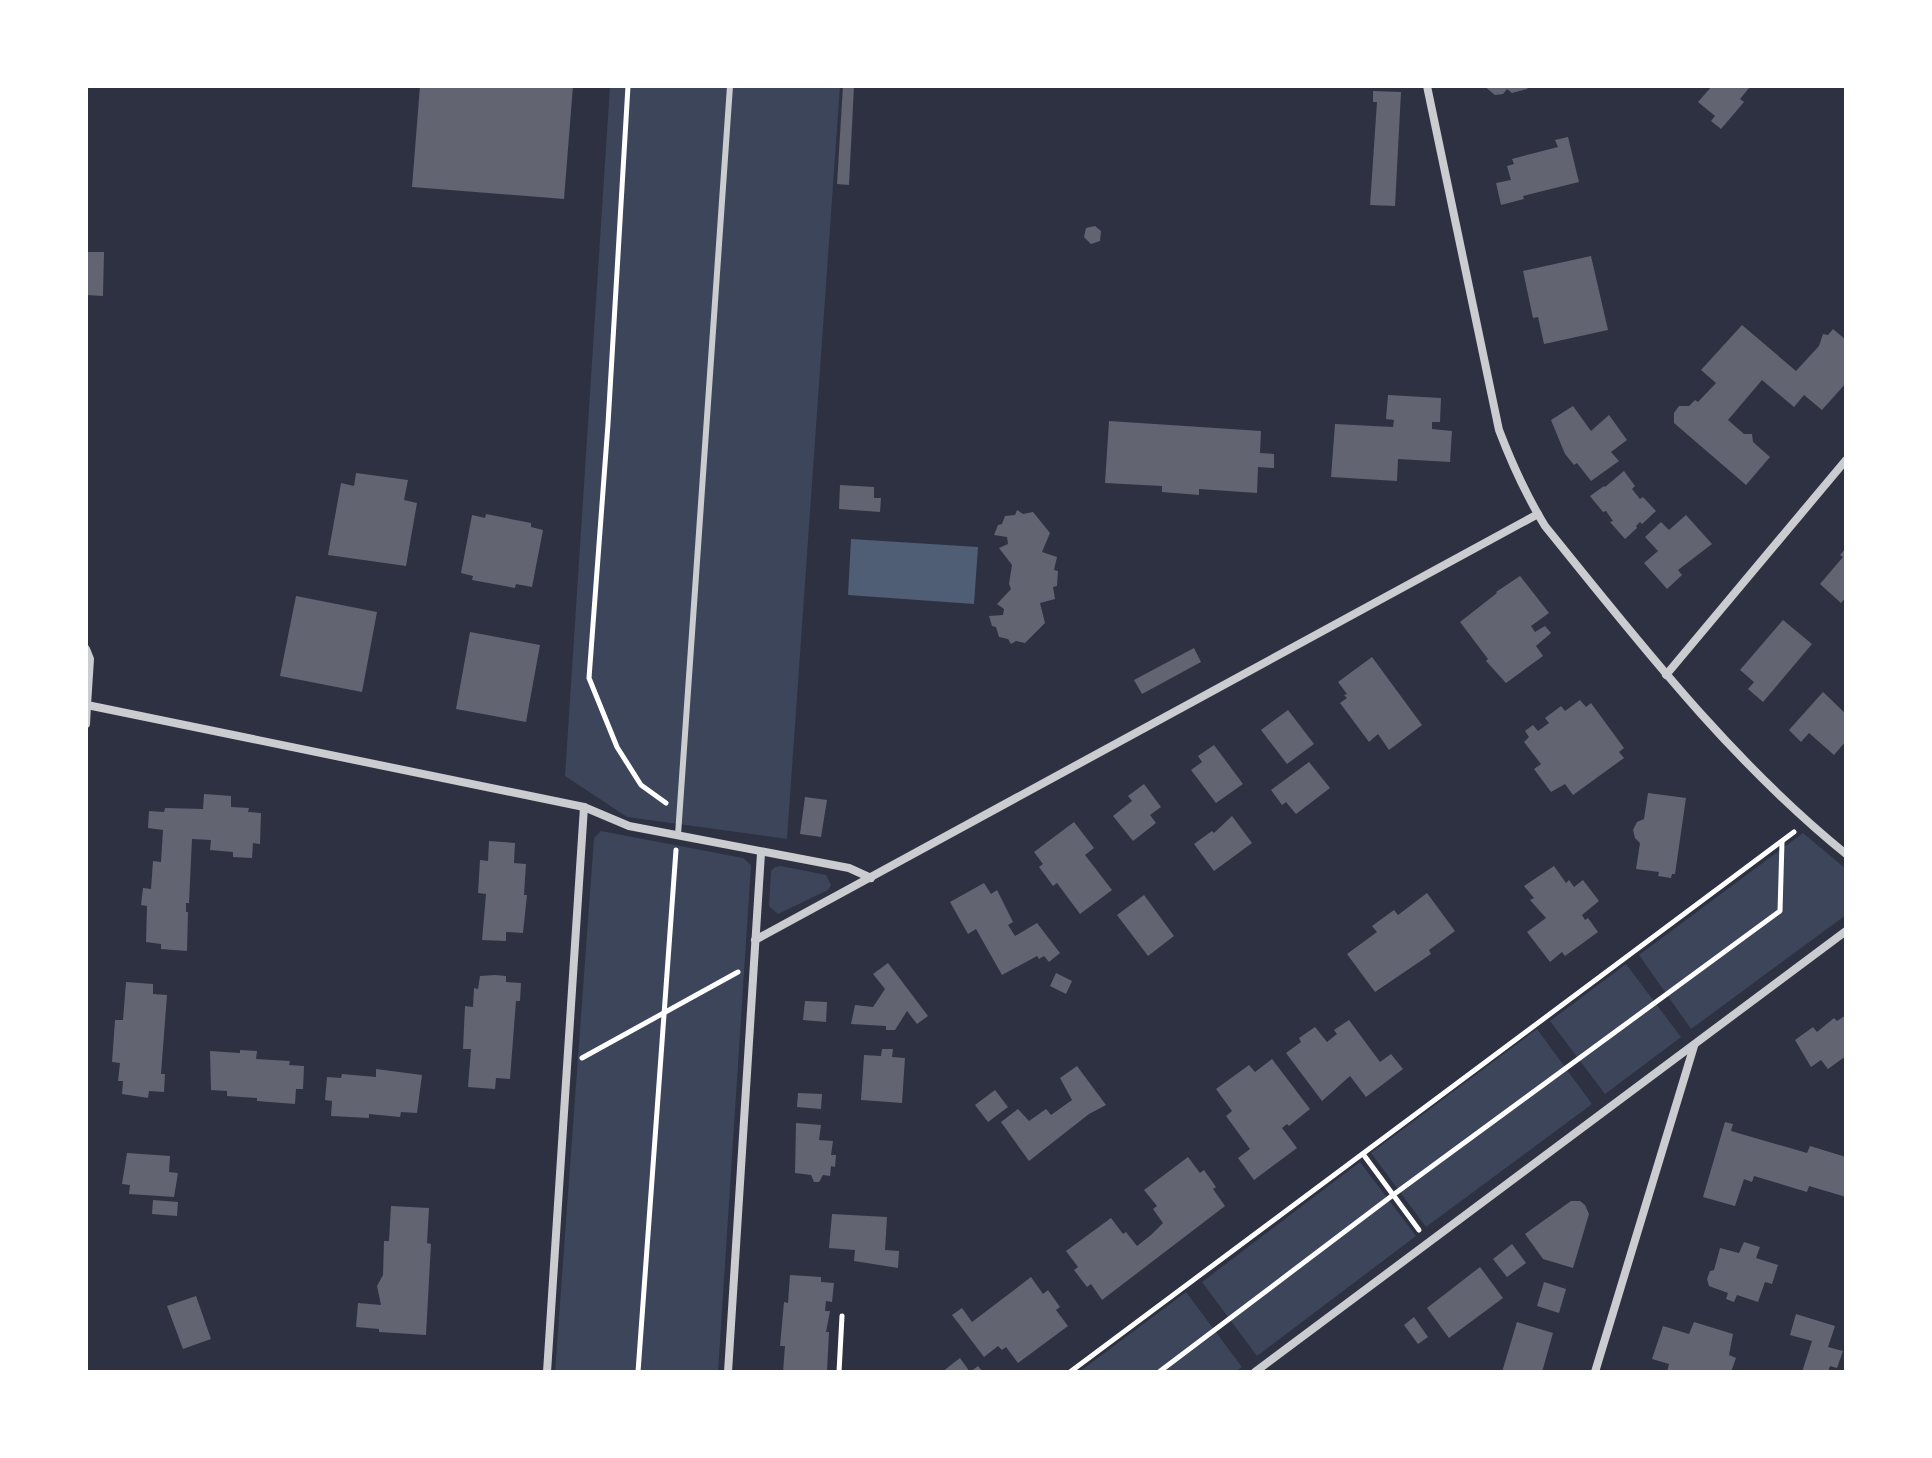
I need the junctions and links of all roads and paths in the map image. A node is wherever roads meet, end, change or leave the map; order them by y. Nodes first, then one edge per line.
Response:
1 (628, 86) edge
2 (730, 86) edge
3 (1427, 86) edge
4 (1846, 460) edge
5 (1538, 514) junction
6 (86, 649) edge
7 (1666, 675) junction
8 (87, 705) edge
9 (86, 724) edge
10 (584, 807) junction
11 (678, 811) junction
12 (1794, 832) dead end
13 (678, 835) junction
14 (1783, 841) junction
15 (761, 853) junction
16 (1846, 854) edge
17 (871, 878) junction
18 (1846, 931) edge
19 (755, 940) junction
20 (753, 964) junction
21 (664, 1013) junction
22 (1694, 1045) junction
23 (581, 1058) dead end
24 (1363, 1154) junction
25 (1393, 1195) junction
26 (1429, 1243) junction
27 (842, 1316) dead end
28 (547, 1372) edge
29 (638, 1372) edge
30 (728, 1372) edge
31 (839, 1372) edge
32 (1070, 1372) edge
33 (1159, 1372) edge
34 (1255, 1372) edge
35 (1595, 1372) edge

1 - 11 path
2 - 11 lane
3 - 5 street
4 - 7 street
5 - 7 street
5 - 17 street
6 - 8 street
7 - 16 street
8 - 9 street
8 - 10 street
10 - 13 street
10 - 28 street
11 - 13 lane
12 - 14 path
13 - 15 street
13 - 21 path
14 - 24 path
14 - 25 path
15 - 17 street
15 - 19 street
17 - 19 street
18 - 22 street
19 - 20 street
20 - 21 path
20 - 30 street
21 - 23 path
21 - 29 path
22 - 26 street
22 - 35 street
24 - 25 path
24 - 32 path
25 - 26 path
25 - 33 path
26 - 34 street
27 - 31 path

